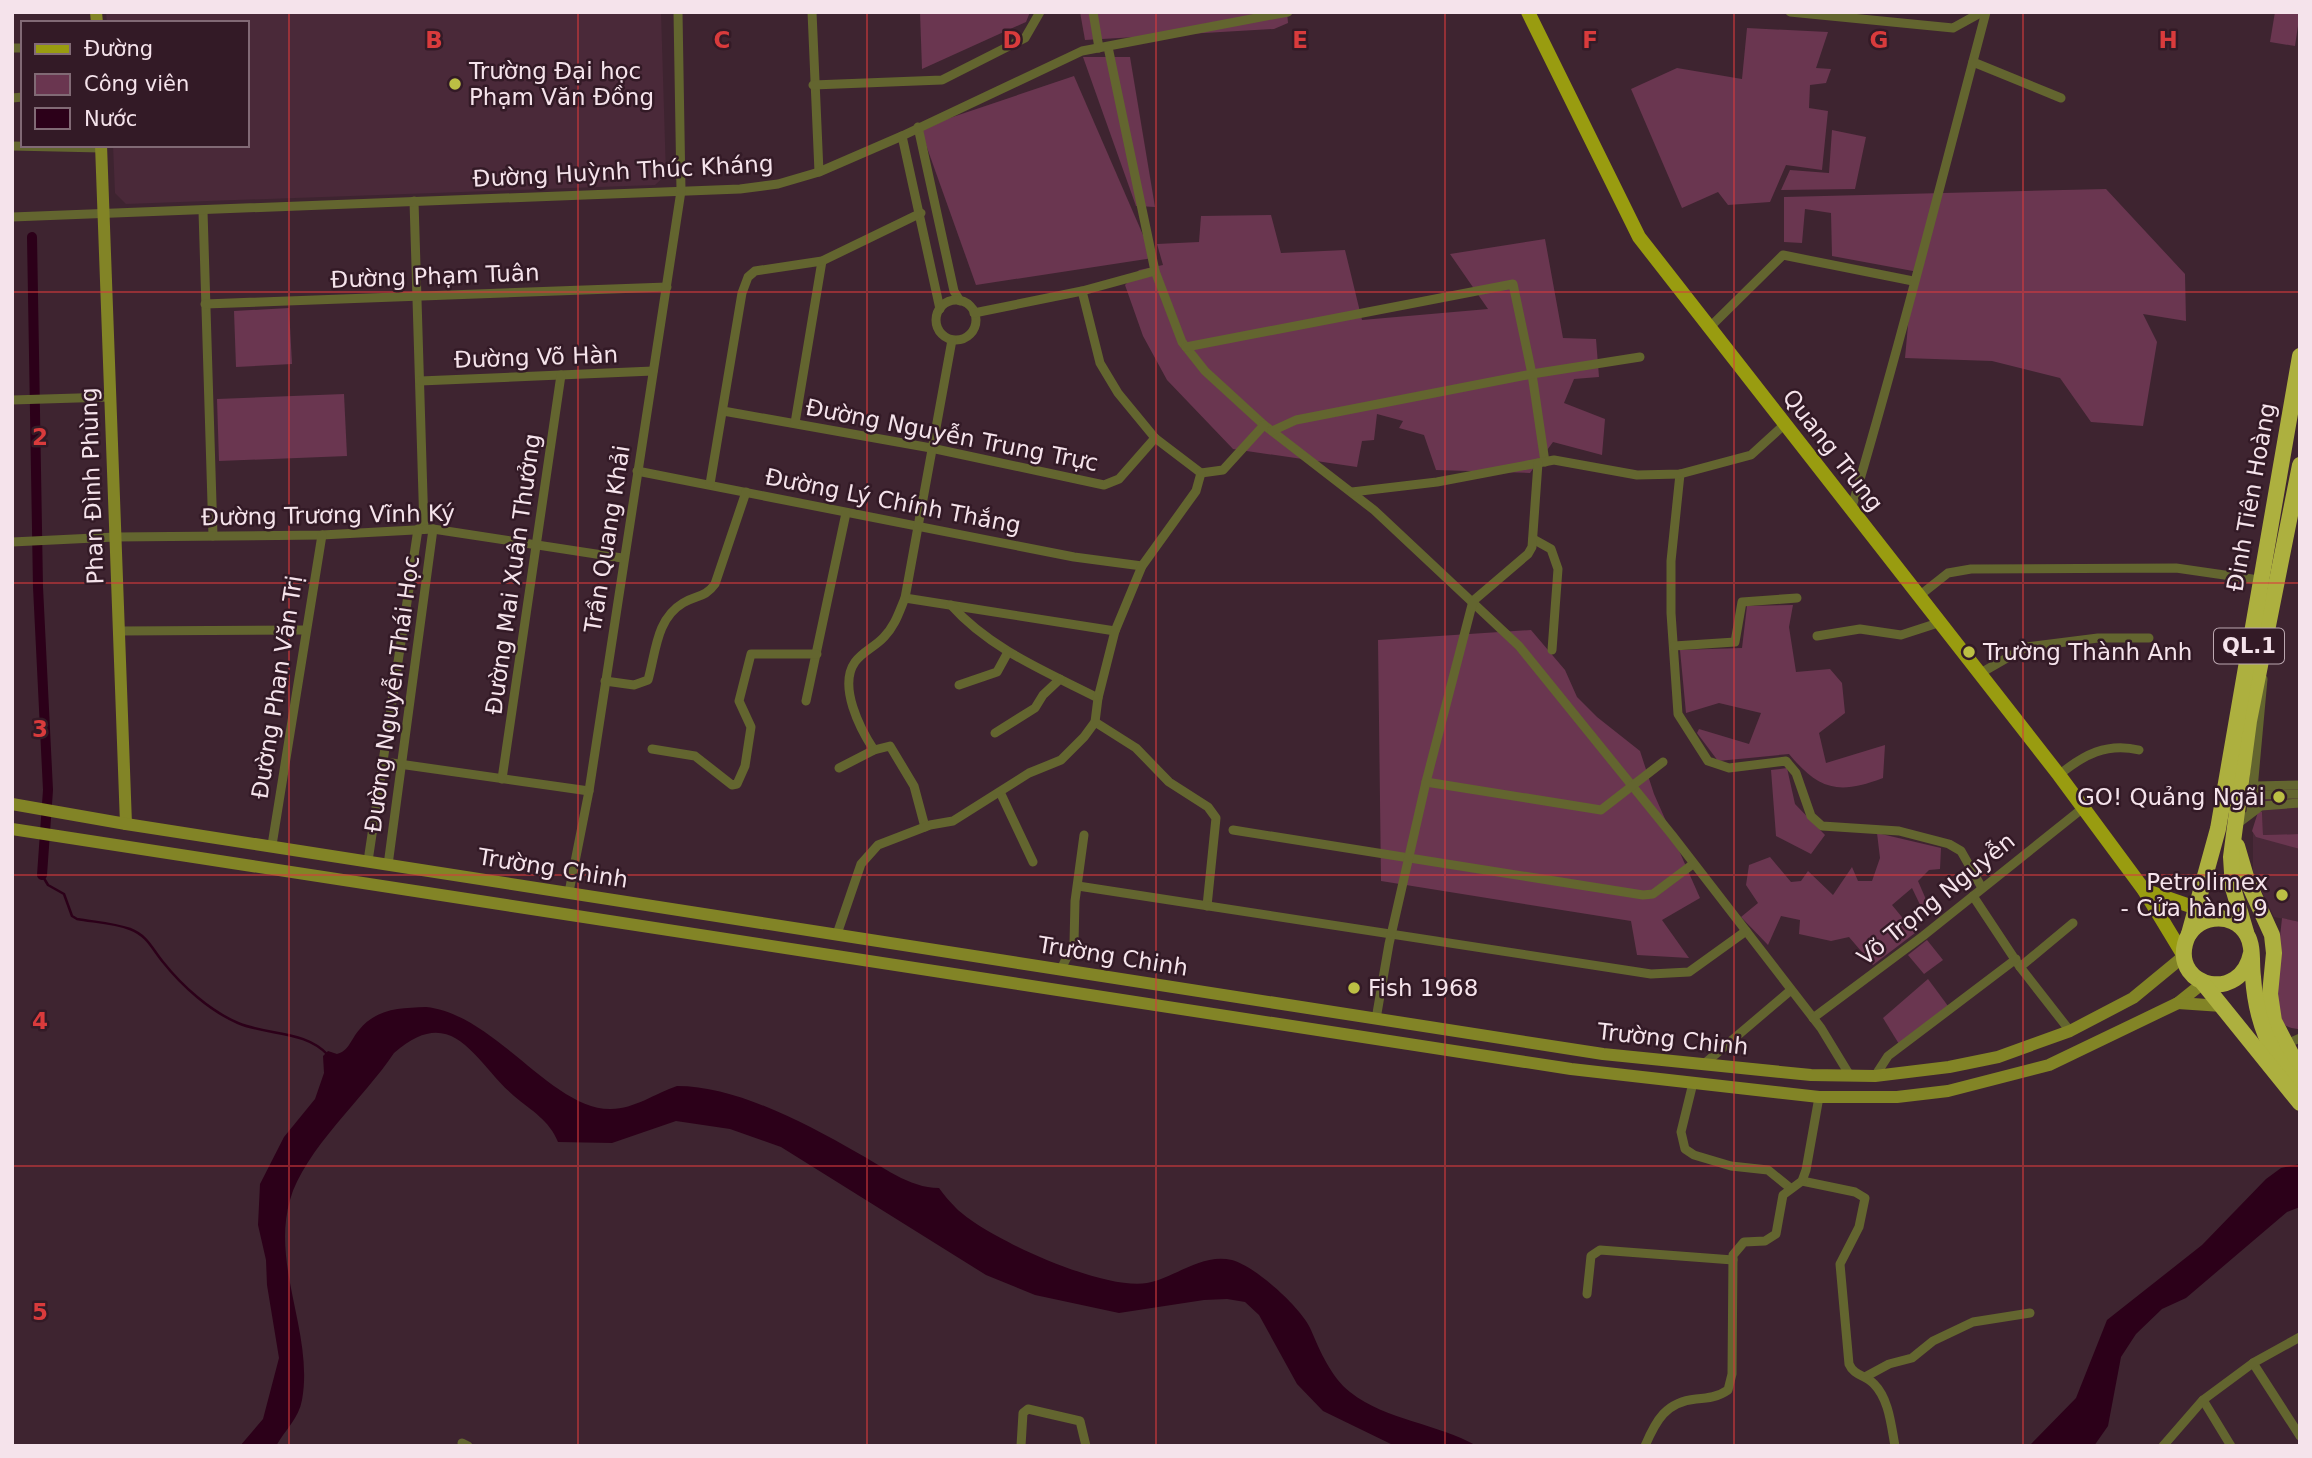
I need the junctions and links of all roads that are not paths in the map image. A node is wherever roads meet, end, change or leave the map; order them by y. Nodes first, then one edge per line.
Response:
1 (678, 12) edge
2 (812, 12) edge
3 (1040, 12) edge
4 (1093, 12) edge
5 (1288, 12) edge
6 (1528, 12) edge
7 (1790, 12) edge
8 (1984, 12) edge
9 (1243, 17) edge
10 (1103, 48) junction
11 (1973, 62) junction
12 (813, 85) junction
13 (2061, 98) dead end
14 (918, 127) junction
15 (902, 136) junction
16 (101, 147) edge
17 (818, 172) junction
18 (681, 191) junction
19 (414, 201) junction
20 (203, 211) junction
21 (921, 213) junction
22 (103, 214) junction
23 (12, 217) edge
24 (822, 261) junction
25 (1155, 271) junction
26 (1913, 281) junction
27 (667, 287) junction
28 (1082, 291) junction
29 (417, 295) junction
30 (960, 301) junction
31 (205, 304) junction
32 (940, 309) junction
33 (974, 313) junction
34 (1708, 329) junction
35 (952, 340) junction
36 (1186, 347) junction
37 (2300, 356) edge
38 (1640, 357) dead end
39 (653, 371) junction
40 (1532, 374) junction
41 (561, 375) junction
42 (420, 382) junction
43 (110, 397) junction
44 (16, 399) edge
45 (723, 411) junction
46 (795, 423) junction
47 (1784, 425) junction
48 (1268, 428) junction
49 (1155, 438) junction
50 (931, 448) junction
51 (1542, 463) junction
52 (2300, 465) edge
53 (637, 471) junction
54 (1201, 473) junction
55 (1680, 474) junction
56 (709, 484) junction
57 (746, 492) junction
58 (1352, 492) junction
59 (1851, 510) junction
60 (846, 513) junction
61 (916, 526) junction
62 (425, 529) junction
63 (322, 535) junction
64 (213, 536) junction
65 (115, 537) junction
66 (1532, 539) junction
67 (16, 542) edge
68 (537, 545) junction
69 (622, 558) junction
70 (1142, 566) junction
71 (2259, 580) junction
72 (1919, 596) junction
73 (905, 598) junction
74 (1797, 598) dead end
75 (1473, 601) junction
76 (951, 605) junction
77 (1938, 623) junction
78 (304, 630) junction
79 (119, 631) junction
80 (1115, 631) junction
81 (1817, 636) dead end
82 (2149, 638) dead end
83 (1674, 646) junction
84 (1552, 650) dead end
85 (1008, 652) junction
86 (817, 654) junction
87 (2263, 657) junction
88 (1979, 674) junction
89 (1060, 679) junction
90 (605, 681) junction
91 (959, 685) dead end
92 (1098, 698) junction
93 (806, 701) dead end
94 (1095, 722) junction
95 (995, 733) dead end
96 (652, 749) dead end
97 (874, 750) junction
98 (2139, 750) dead end
99 (385, 762) junction
100 (1663, 762) dead end
101 (400, 765) junction
102 (839, 768) dead end
103 (2059, 775) junction
104 (502, 779) junction
105 (1426, 782) junction
106 (2300, 785) edge
107 (1632, 787) junction
108 (589, 790) junction
109 (2254, 790) junction
110 (1000, 792) junction
111 (2300, 794) edge
112 (2300, 803) edge
113 (12, 804) edge
114 (2082, 808) junction
115 (46, 810) junction
116 (2251, 811) junction
117 (126, 824) junction
118 (2235, 826) junction
119 (925, 827) junction
120 (12, 829) edge
121 (1233, 830) dead end
122 (42, 833) junction
123 (1084, 835) dead end
124 (271, 845) junction
125 (1408, 858) junction
126 (368, 861) junction
127 (1033, 862) dead end
128 (1693, 864) junction
129 (388, 865) junction
130 (1078, 886) junction
131 (1982, 888) junction
132 (2144, 890) junction
133 (573, 892) junction
134 (1973, 896) junction
135 (1207, 906) junction
136 (2196, 908) junction
137 (573, 913) junction
138 (2228, 919) junction
139 (2073, 923) dead end
140 (1746, 931) junction
141 (2246, 932) junction
142 (837, 934) junction
143 (1392, 934) junction
144 (2189, 934) junction
145 (2251, 953) junction
146 (2184, 956) junction
147 (2018, 963) junction
148 (1064, 970) junction
149 (2203, 983) junction
150 (1065, 989) junction
151 (1791, 990) junction
152 (2178, 1003) junction
153 (2222, 1006) junction
154 (1813, 1018) junction
155 (1376, 1020) junction
156 (2070, 1031) junction
157 (1373, 1037) junction
158 (2300, 1038) edge
159 (2284, 1045) junction
160 (2081, 1051) junction
161 (1704, 1064) junction
162 (2300, 1071) edge
163 (1849, 1074) junction
164 (1875, 1076) junction
165 (1693, 1083) junction
166 (2300, 1087) edge
167 (1819, 1097) junction
168 (1850, 1097) junction
169 (2300, 1103) edge
170 (1802, 1181) junction
171 (1789, 1187) junction
172 (1732, 1260) junction
173 (1587, 1294) dead end
174 (2030, 1313) dead end
175 (2300, 1337) edge
176 (2253, 1363) junction
177 (1865, 1377) junction
178 (2203, 1400) junction
179 (2300, 1436) edge
180 (1021, 1446) edge
181 (1086, 1446) edge
182 (1645, 1446) edge
183 (1895, 1446) edge
184 (2162, 1446) edge
185 (2231, 1446) edge

1 - 18 street, Trần Quang Khải
2 - 12 street
3 - 12 street
4 - 10 street
5 - 9 street, Đường Huỳnh Thúc Kháng
6 - 34 main road, Quang Trung
7 - 8 street
8 - 11 street
9 - 10 street, Đường Huỳnh Thúc Kháng
10 - 14 street, Đường Huỳnh Thúc Kháng
10 - 25 street
11 - 13 street
11 - 26 street
12 - 17 street
14 - 15 street, Đường Huỳnh Thúc Kháng
14 - 30 street
15 - 17 street, Đường Huỳnh Thúc Kháng
15 - 21 street
16 - 22 street, Phan Đình Phùng
17 - 18 street, Đường Huỳnh Thúc Kháng
18 - 19 street, Đường Huỳnh Thúc Kháng
18 - 27 street, Trần Quang Khải
19 - 20 street, Đường Huỳnh Thúc Kháng
19 - 29 street, Đường Nguyễn Thái Học
20 - 22 street, Đường Huỳnh Thúc Kháng
20 - 31 street
21 - 24 street
21 - 32 street
22 - 23 street, Đường Huỳnh Thúc Kháng
22 - 43 street, Phan Đình Phùng
24 - 45 street
24 - 46 street
25 - 28 street
25 - 36 street
26 - 34 street
26 - 59 street
27 - 29 street, Đường Phạm Tuân
27 - 39 street, Trần Quang Khải
28 - 33 street
28 - 49 street
29 - 31 street, Đường Phạm Tuân
29 - 42 street, Đường Nguyễn Thái Học
30 - 32 street
30 - 33 street
31 - 64 street
32 - 35 street
33 - 35 street
34 - 47 main road, Quang Trung
35 - 50 street
36 - 40 street
36 - 48 street
37 - 71 highway, Đinh Tiên Hoàng / QL.1
38 - 40 street
39 - 41 street, Đường Võ Hàn
39 - 53 street, Trần Quang Khải
40 - 48 street
40 - 51 street
41 - 42 street, Đường Võ Hàn
41 - 68 street, Đường Mai Xuân Thưởng
42 - 62 street, Đường Nguyễn Thái Học
43 - 44 street
43 - 65 street, Phan Đình Phùng
45 - 46 street, Đường Nguyễn Trung Trực
45 - 56 street
46 - 50 street, Đường Nguyễn Trung Trực
47 - 55 street
47 - 59 main road, Quang Trung
48 - 54 street
48 - 58 street
49 - 50 street, Đường Nguyễn Trung Trực
49 - 54 street
50 - 61 street
51 - 55 street
51 - 58 street
51 - 66 street
52 - 87 highway, Đinh Tiên Hoàng / QL.1
53 - 56 street, Đường Lý Chính Thắng
53 - 69 street, Trần Quang Khải
54 - 70 street
55 - 83 street
56 - 57 street, Đường Lý Chính Thắng
57 - 60 street, Đường Lý Chính Thắng
57 - 90 street
58 - 75 street
59 - 72 main road, Quang Trung
60 - 61 street, Đường Lý Chính Thắng
60 - 86 street
61 - 70 street, Đường Lý Chính Thắng
61 - 73 street
62 - 63 street, Đường Trương Vĩnh Ký
62 - 68 street, Đường Trương Vĩnh Ký
62 - 99 street, Đường Nguyễn Thái Học
62 - 101 street, Đường Nguyễn Thái Học
63 - 64 street, Đường Trương Vĩnh Ký
63 - 78 street, Đường Phan Văn Trị
64 - 65 street, Đường Trương Vĩnh Ký
65 - 67 street, Đường Trương Vĩnh Ký
65 - 79 street, Phan Đình Phùng
66 - 75 street
66 - 84 street
68 - 69 street, Đường Trương Vĩnh Ký
68 - 104 street, Đường Mai Xuân Thưởng
69 - 90 street, Trần Quang Khải
70 - 80 street
71 - 72 street
71 - 136 highway, Đinh Tiên Hoàng / QL.1
72 - 77 main road, Quang Trung
73 - 76 street
73 - 97 street
74 - 83 street
75 - 105 street
75 - 107 street
76 - 80 street
76 - 85 street
77 - 81 street
77 - 88 main road, Quang Trung
78 - 79 street
78 - 124 street, Đường Phan Văn Trị
79 - 117 street, Phan Đình Phùng
80 - 92 street
82 - 88 street
83 - 131 street
85 - 89 street
85 - 91 street
86 - 93 street
86 - 96 street
87 - 109 street
87 - 118 highway, Đinh Tiên Hoàng / QL.1
88 - 103 main road, Quang Trung
89 - 92 street
89 - 95 street
90 - 108 street, Trần Quang Khải
92 - 94 street
94 - 110 street
94 - 135 street
97 - 102 street
97 - 119 street
98 - 103 street
99 - 101 street
99 - 126 street, Đường Nguyễn Thái Học
100 - 107 street
101 - 104 street
101 - 129 street, Đường Nguyễn Thái Học
103 - 114 main road, Quang Trung
104 - 108 street
105 - 107 street
105 - 125 street
106 - 109 street
107 - 128 street
108 - 133 street, Trần Quang Khải
109 - 111 street
109 - 116 street
110 - 119 street
110 - 127 street
112 - 116 street
113 - 115 street, Trường Chinh
114 - 131 street, Võ Trọng Nguyễn
114 - 132 main road, Quang Trung
115 - 117 street, Trường Chinh
115 - 122 street
116 - 118 street
117 - 124 street, Trường Chinh
118 - 141 highway, Đinh Tiên Hoàng / QL.1
118 - 159 highway
119 - 142 street
120 - 122 street, Trường Chinh
121 - 125 street
122 - 137 street, Trường Chinh
123 - 130 street
124 - 126 street, Trường Chinh
125 - 128 street
125 - 143 street
126 - 129 street, Trường Chinh
128 - 140 street
129 - 133 street, Trường Chinh
130 - 135 street
130 - 148 street
131 - 134 street, Võ Trọng Nguyễn
132 - 136 main road
132 - 146 main road, Quang Trung
133 - 137 street
133 - 142 street, Trường Chinh
134 - 147 street
134 - 154 street, Võ Trọng Nguyễn
135 - 143 street
136 - 138 main road
136 - 144 highway, Đinh Tiên Hoàng / QL.1
137 - 150 street, Trường Chinh
138 - 141 highway
138 - 144 highway
139 - 147 street
140 - 143 street
140 - 151 street
141 - 145 highway, QL.1
142 - 148 street, Trường Chinh
143 - 155 street
144 - 146 highway, QL.1
145 - 149 highway
145 - 166 highway, QL.1
146 - 149 highway
146 - 156 street, Trường Chinh
147 - 156 street
147 - 164 street
148 - 150 street
148 - 155 street, Trường Chinh
149 - 152 street, Trường Chinh
149 - 153 highway
150 - 157 street, Trường Chinh
151 - 154 street
151 - 161 street
152 - 153 street
152 - 160 street, Trường Chinh
153 - 169 highway
154 - 163 street
155 - 157 street
155 - 161 street, Trường Chinh
156 - 160 street
156 - 164 street, Trường Chinh
157 - 165 street, Trường Chinh
158 - 159 street
159 - 162 highway
160 - 168 street, Trường Chinh
161 - 163 street, Trường Chinh
163 - 164 street, Trường Chinh
163 - 168 street
165 - 167 street, Trường Chinh
165 - 171 street
167 - 168 street, Trường Chinh
167 - 170 street
170 - 171 street
170 - 177 street
171 - 172 street
172 - 173 street
172 - 182 street
174 - 177 street
175 - 176 street
176 - 178 street
176 - 179 street
177 - 183 street
178 - 184 street
178 - 185 street
180 - 181 street

